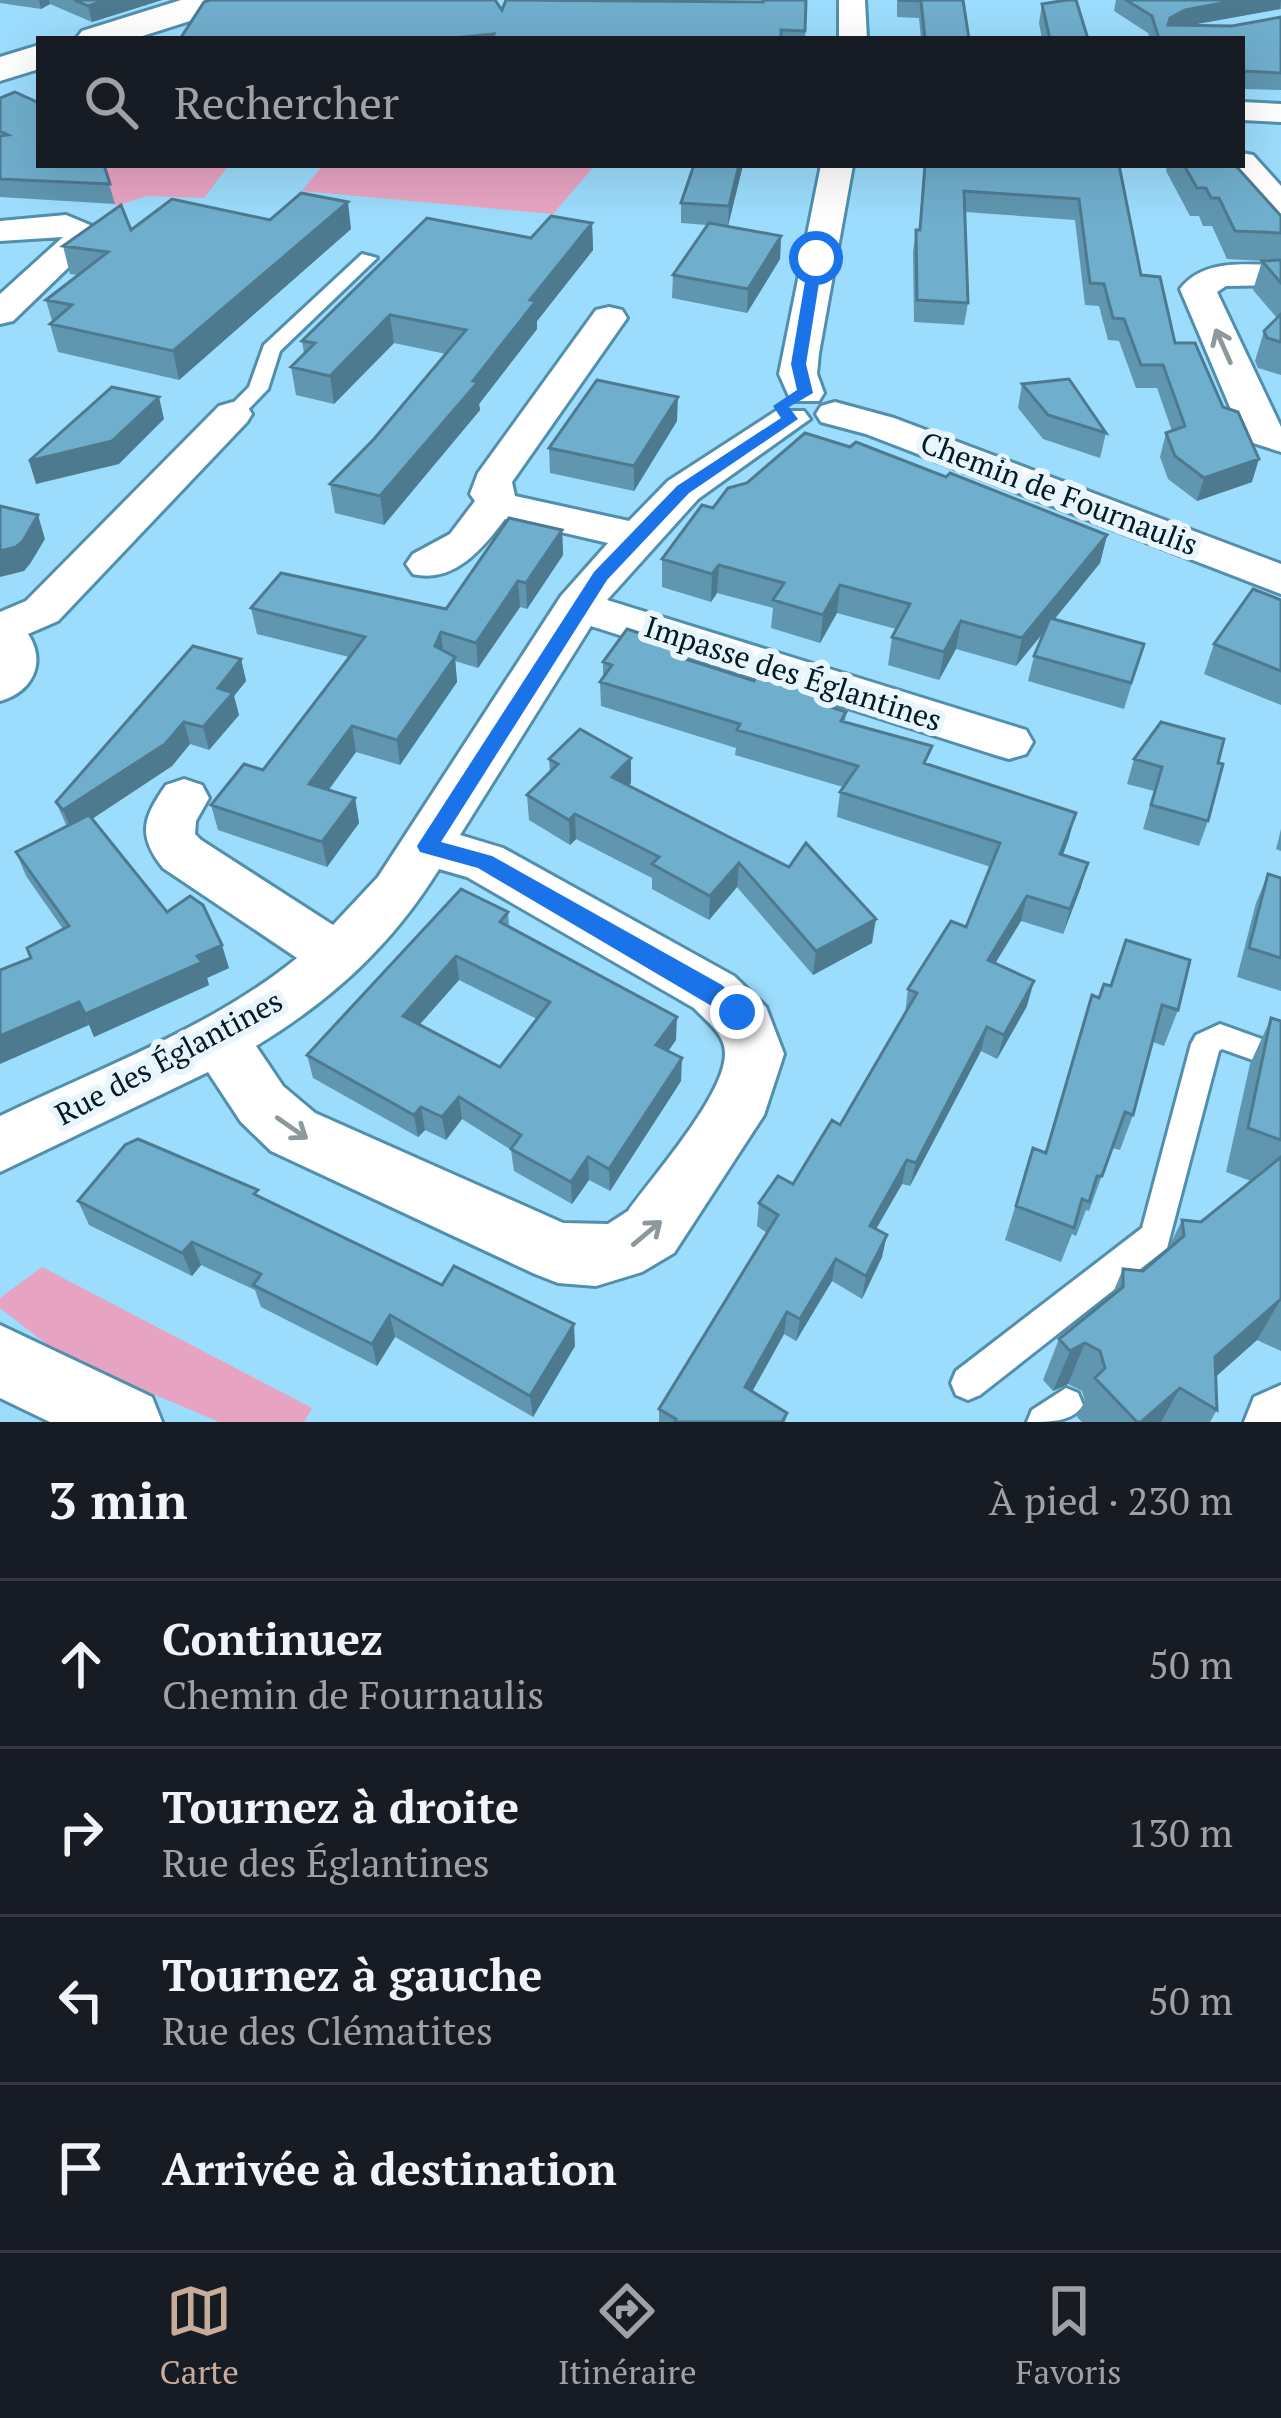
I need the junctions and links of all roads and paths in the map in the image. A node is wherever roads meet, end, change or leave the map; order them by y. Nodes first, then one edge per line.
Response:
1 (218, 0) edge
2 (853, 0) edge
3 (104, 36) edge
4 (853, 36) edge
5 (36, 58) edge
6 (0, 69) edge
7 (1245, 111) edge
8 (1281, 113) edge
9 (1245, 165) edge
10 (837, 168) edge
11 (1281, 205) edge
12 (0, 232) edge
13 (368, 258) dead end
14 (1281, 275) edge
15 (0, 313) edge
16 (609, 318) dead end
17 (810, 409) junction
18 (233, 414) joint
19 (1281, 440) edge
20 (496, 502) junction
21 (636, 536) junction
22 (428, 564) dead end
23 (1281, 580) edge
24 (578, 606) junction
25 (0, 632) edge
26 (0, 685) edge
27 (1009, 742) dead end
28 (184, 798) dead end
29 (427, 846) junction
30 (338, 957) junction
31 (219, 1039) junction
32 (1281, 1058) edge
33 (0, 1144) edge
34 (0, 1358) edge
35 (968, 1383) dead end
36 (127, 1422) edge

1 - 3 street
2 - 4 street
5 - 6 street
7 - 8 street
9 - 11 street
10 - 17 street
12 - 15 street
13 - 18 lane
19 -> 14 street
16 - 20 street
17 - 21 street, Rue des Églantines
17 - 23 street, Chemin de Fournaulis
18 - 25 street
20 - 21 street
20 - 22 street
21 - 24 street, Rue des Églantines
24 - 27 street, Impasse des Églantines
24 - 29 street, Rue des Églantines
25 - 26 street
28 - 30 street
29 - 30 street, Rue des Églantines
31 -> 29 street
30 - 31 street, Rue des Églantines
31 - 33 street, Rue des Églantines
32 - 35 lane
34 - 36 street

